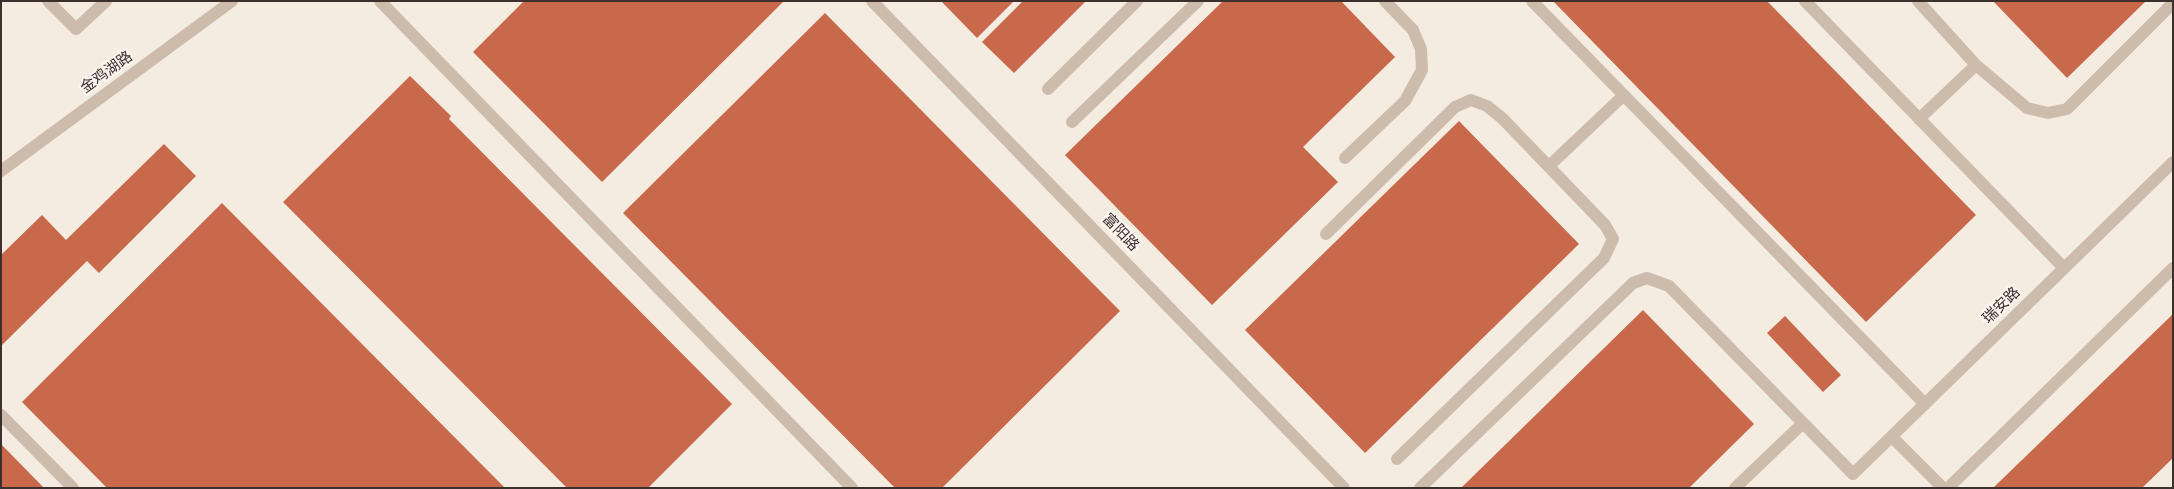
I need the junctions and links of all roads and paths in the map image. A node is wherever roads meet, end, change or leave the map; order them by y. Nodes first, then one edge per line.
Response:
1 (48, 1) edge
2 (106, 1) edge
3 (232, 1) edge
4 (380, 1) edge
5 (872, 1) edge
6 (1137, 1) edge
7 (1198, 1) edge
8 (1385, 1) edge
9 (1532, 1) edge
10 (1805, 1) edge
11 (1918, 1) edge
12 (2173, 3) edge
13 (1976, 65) junction
14 (1048, 89) dead end
15 (1624, 95) junction
16 (1919, 119) junction
17 (1072, 122) dead end
18 (1345, 158) dead end
19 (2173, 162) edge
20 (1549, 166) junction
21 (1, 171) edge
22 (1326, 234) dead end
23 (2064, 268) junction
24 (2173, 268) edge
25 (1925, 404) junction
26 (1, 415) edge
27 (1803, 424) junction
28 (1892, 437) junction
29 (1397, 459) dead end
30 (73, 488) edge
31 (852, 488) edge
32 (1344, 488) edge
33 (1420, 488) edge
34 (1735, 488) edge
35 (1943, 488) edge
36 (1948, 488) edge

1 - 2 street
3 - 21 street, 金鸡湖路
4 - 31 street
5 - 32 street, 富阳路
6 - 14 street
7 - 17 street
8 - 18 street
9 - 15 street
10 - 16 street
11 - 13 street
12 - 13 street
13 - 16 street
15 - 20 street
15 - 25 street
16 - 23 street
19 - 23 street, 瑞安路
20 - 22 street
20 - 29 street
23 - 25 street, 瑞安路
24 - 36 street
25 - 28 street, 瑞安路
26 - 30 street
27 - 28 street, 瑞安路
27 - 33 street
27 - 34 street
28 - 35 street

